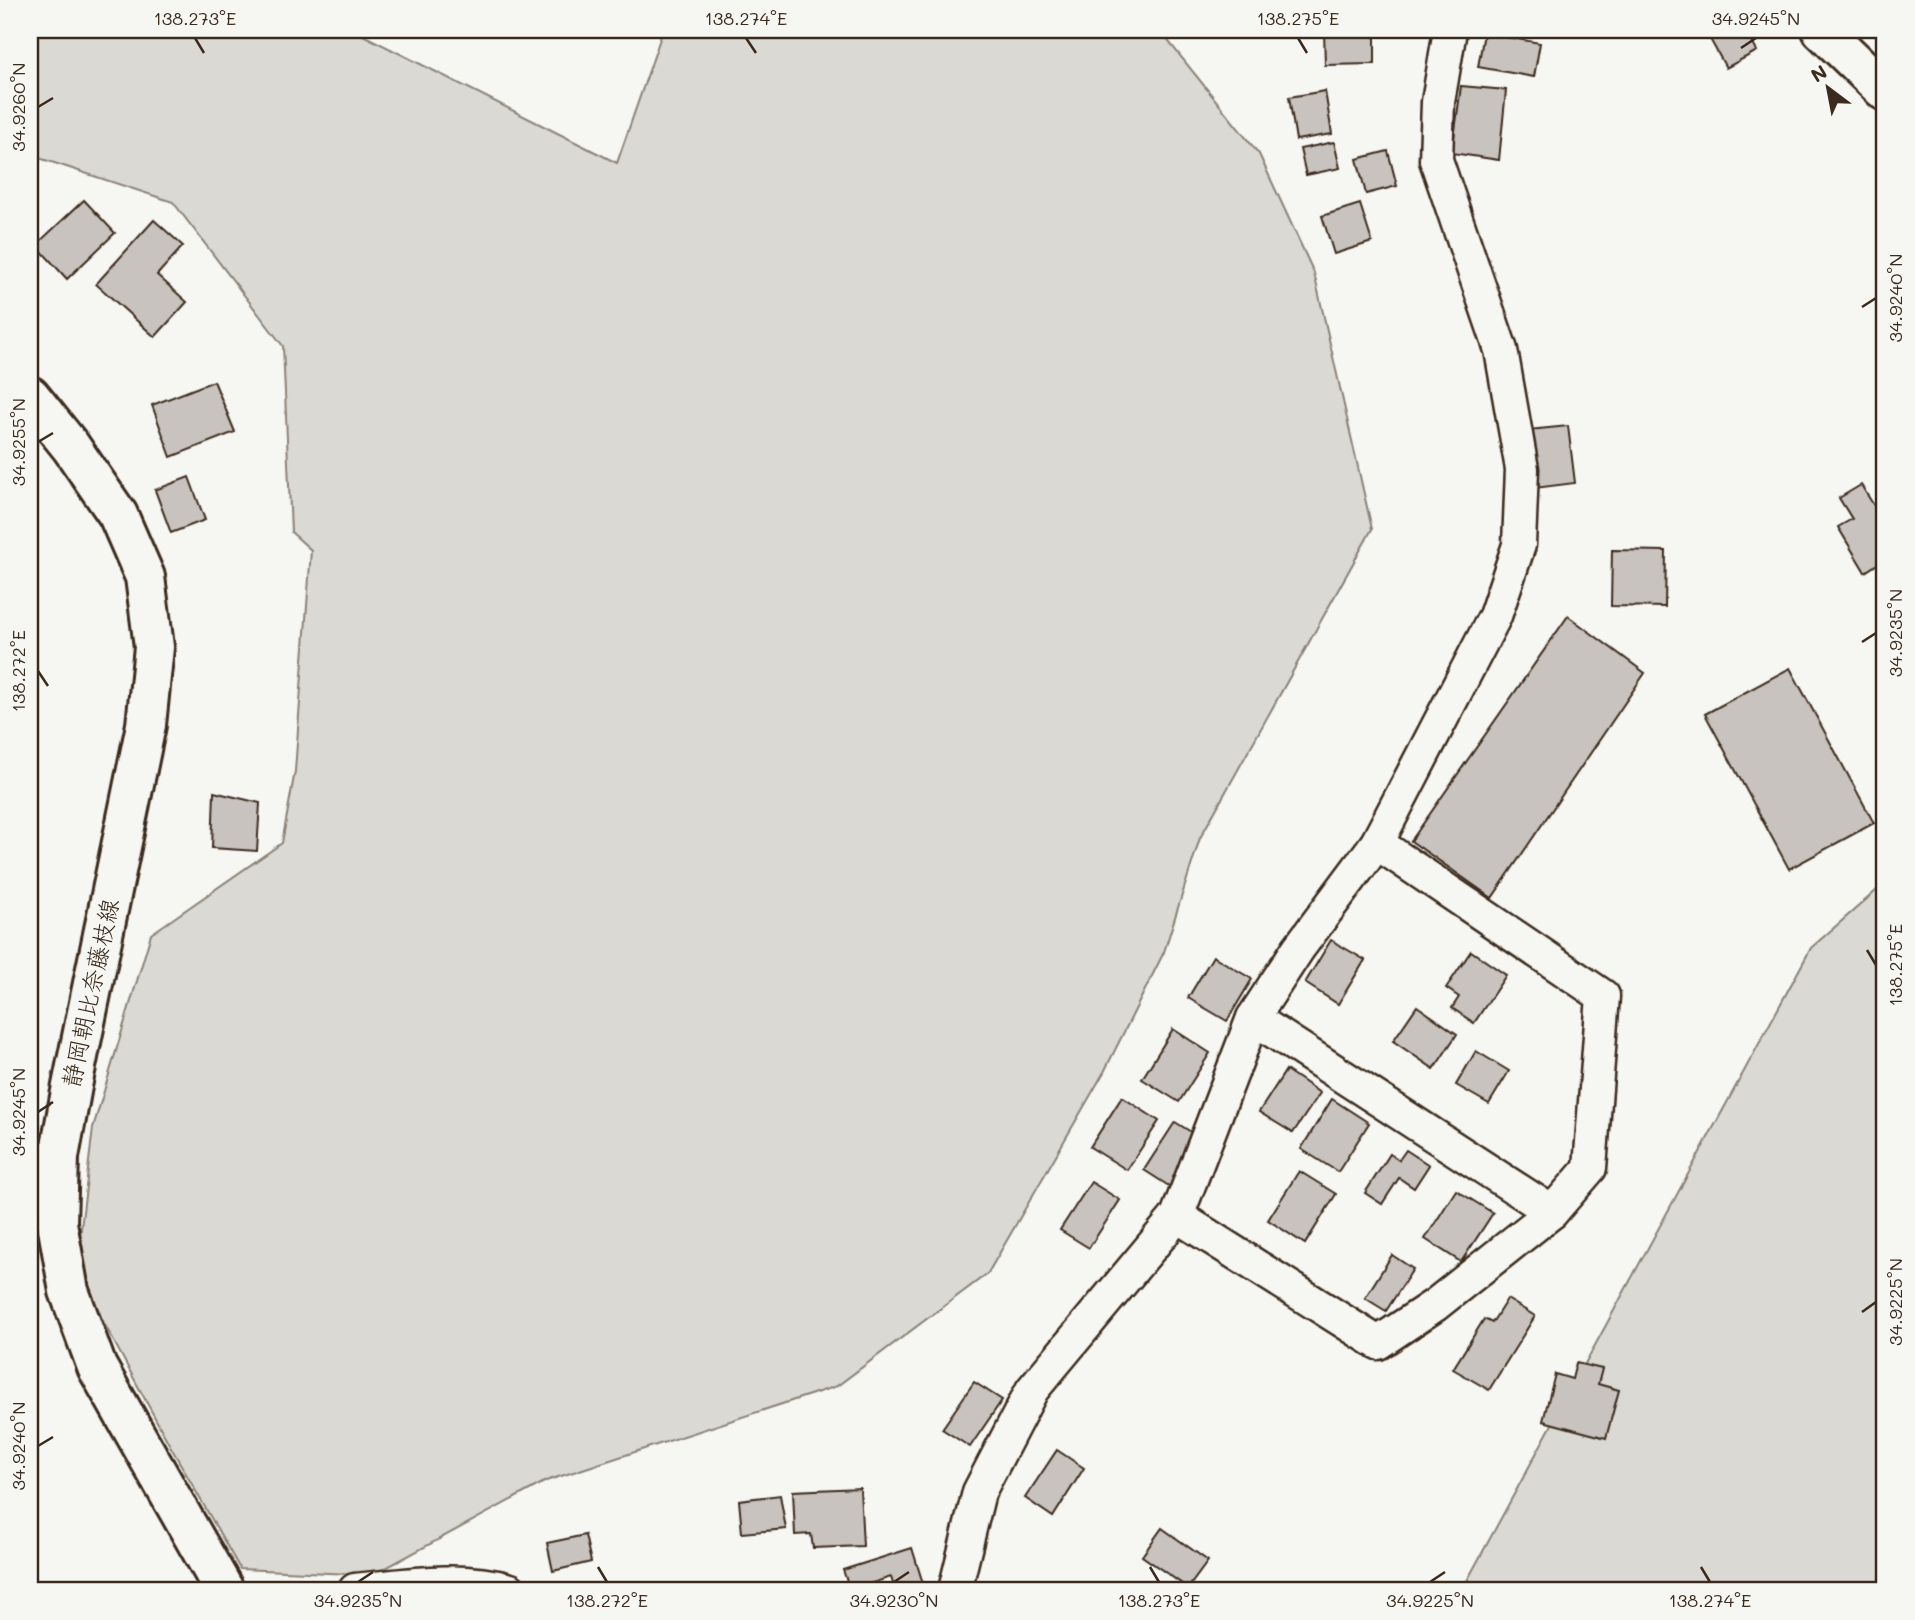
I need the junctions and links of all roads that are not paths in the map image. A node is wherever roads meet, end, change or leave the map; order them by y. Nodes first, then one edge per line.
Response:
1 (1450, 30) edge
2 (1822, 30) edge
3 (1885, 91) edge
4 (30, 396) edge
5 (1377, 844) junction
6 (1253, 1018) junction
7 (1552, 1212) junction
8 (1177, 1216) junction
9 (224, 1590) edge
10 (355, 1590) edge
11 (510, 1590) edge
12 (955, 1590) edge

1 - 5 street
2 - 3 main road
4 - 9 main road, 静岡朝比奈藤枝線
5 - 6 street
5 - 7 street
6 - 7 street
6 - 8 street
7 - 8 street
8 - 12 street
10 - 11 street

